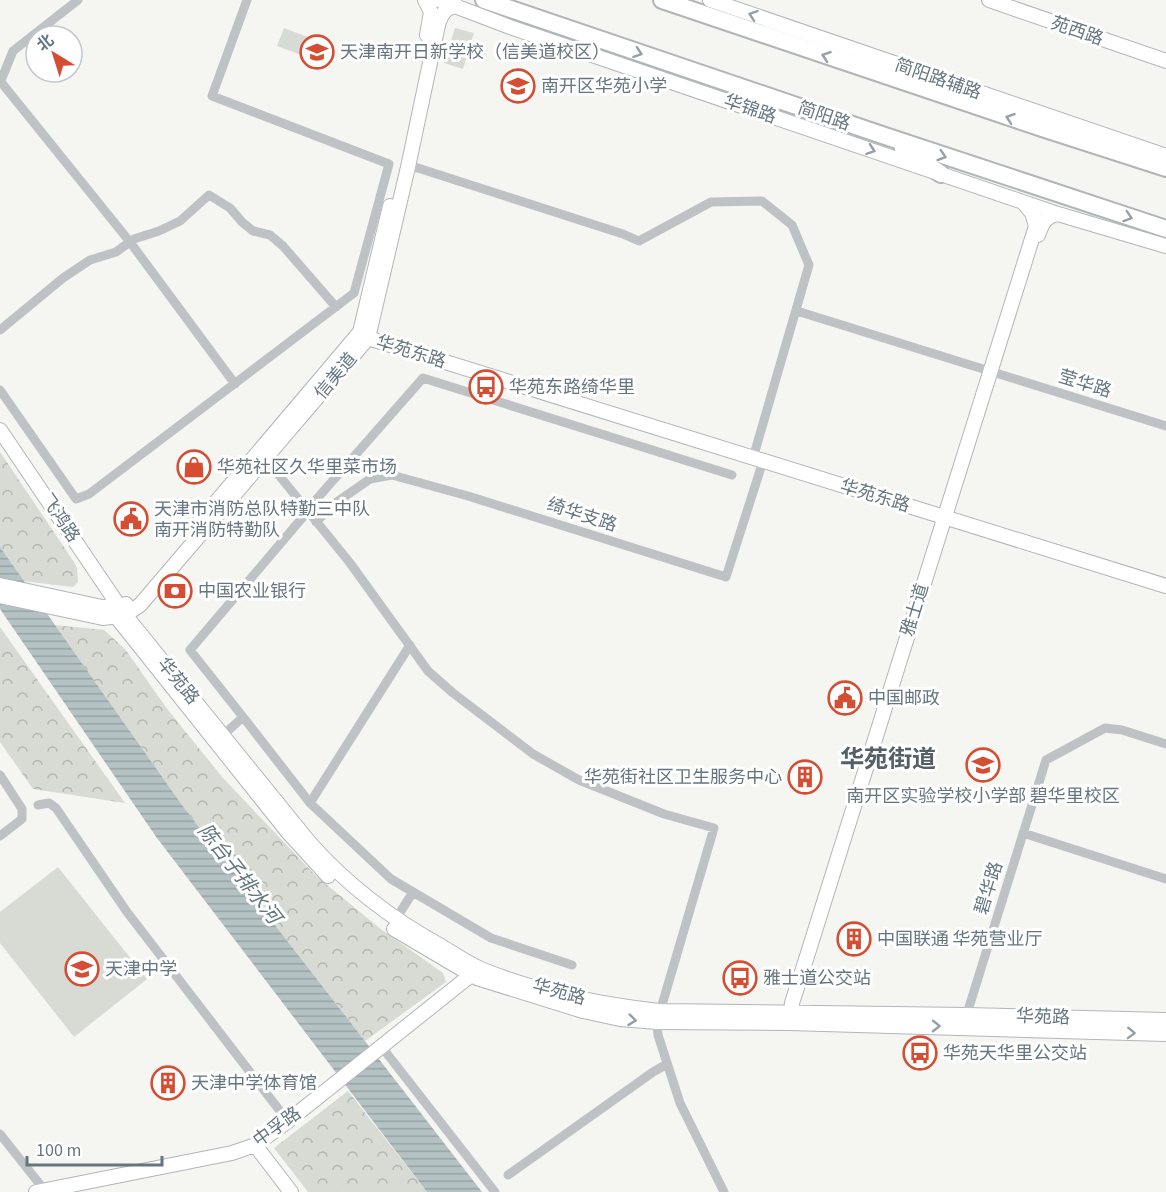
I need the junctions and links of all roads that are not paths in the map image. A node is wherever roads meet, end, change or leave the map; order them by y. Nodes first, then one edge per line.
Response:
1 (78, 0) edge
2 (247, 0) edge
3 (425, 0) edge
4 (439, 0) edge
5 (484, 0) edge
6 (662, 0) edge
7 (710, 0) edge
8 (989, 0) edge
9 (457, 6) junction
10 (510, 27) junction
11 (594, 38) junction
12 (1166, 61) edge
13 (0, 83) edge
14 (1046, 129) junction
15 (885, 136) junction
16 (1145, 149) junction
17 (1166, 156) edge
18 (408, 167) junction
19 (1166, 168) edge
20 (941, 174) junction
21 (1023, 202) junction
22 (1058, 214) junction
23 (1166, 229) edge
24 (130, 242) junction
25 (1166, 246) edge
26 (336, 307) junction
27 (797, 311) junction
28 (0, 330) edge
29 (370, 336) junction
30 (992, 371) junction
31 (235, 384) junction
32 (0, 390) edge
33 (1165, 423) edge
34 (0, 430) edge
35 (0, 443) edge
36 (759, 456) junction
37 (260, 458) junction
38 (732, 476) dead end
39 (919, 510) junction
40 (308, 511) junction
41 (948, 518) junction
42 (316, 522) junction
43 (969, 522) junction
44 (940, 538) junction
45 (1166, 580) edge
46 (0, 585) edge
47 (1166, 586) edge
48 (0, 596) edge
49 (140, 605) junction
50 (117, 612) junction
51 (136, 629) junction
52 (410, 645) junction
53 (243, 717) junction
54 (219, 738) junction
55 (1166, 744) edge
56 (0, 775) edge
57 (310, 803) junction
58 (38, 805) dead end
59 (1023, 834) junction
60 (0, 836) edge
61 (1166, 879) edge
62 (414, 892) junction
63 (393, 923) junction
64 (572, 965) dead end
65 (472, 978) junction
66 (794, 1013) junction
67 (658, 1017) junction
68 (1166, 1020) edge
69 (965, 1021) junction
70 (1166, 1034) edge
71 (381, 1050) junction
72 (667, 1064) junction
73 (289, 1124) junction
74 (0, 1134) edge
75 (257, 1147) junction
76 (508, 1175) dead end
77 (42, 1191) edge
78 (59, 1192) edge
79 (291, 1192) edge
80 (495, 1192) edge
81 (724, 1192) edge

1 - 13 street
2 - 26 street
3 - 29 street, 信美道
4 - 9 street, 华锦路
5 - 11 highway, 简阳路
14 -> 6 highway
16 -> 7 street, 简阳路辅路
8 - 12 street, 苑西路
9 - 10 street, 华锦路
9 - 18 street, 信美道
10 - 11 street
10 -> 20 street, 华锦路
11 -> 15 highway, 简阳路
13 - 24 street
14 - 16 street
14 - 19 highway
15 - 20 highway
15 -> 23 highway, 简阳路
16 - 17 street, 简阳路辅路
18 - 27 street
18 - 29 street, 信美道
20 - 21 street, 华锦路
21 - 22 street, 华锦路
21 - 30 street, 雅士道
22 - 25 street, 华锦路
22 - 30 street, 雅士道
24 - 26 street
24 - 28 street
24 - 31 street
26 - 31 street
27 - 30 street, 莹华路
27 - 36 street
29 - 36 street, 华苑东路
29 - 37 street, 信美道
29 - 37 street, 信美道
30 - 33 street, 莹华路
30 - 41 street, 雅士道
31 - 32 street
34 - 50 street, 飞鸿路
35 - 50 street, 飞鸿路
36 - 39 street, 华苑东路
36 - 41 street, 华苑东路
36 - 42 street, 绮华支路
37 - 40 street
37 - 49 street, 信美道
37 - 50 street, 信美道
38 - 40 street
39 - 41 street, 华苑东路
39 - 44 street
40 - 42 street
40 - 53 street
41 - 43 street, 华苑东路
41 - 44 street, 雅士道
42 - 52 street
43 - 44 street
43 - 45 street, 华苑东路
43 - 47 street, 华苑东路
44 - 66 street, 雅士道
46 - 50 street
48 - 50 street
49 - 50 street, 信美道
49 - 51 street
50 - 51 street, 华苑路
50 - 54 street, 华苑路
51 - 54 street, 华苑路
52 - 57 street
52 - 67 street
53 - 54 street
53 - 57 street
54 - 63 street, 华苑路
55 - 59 street, 碧华路
56 - 60 street
57 - 62 street
58 - 73 street
59 - 61 street
59 - 69 street, 碧华路
62 - 63 street
62 - 64 street
63 - 65 street, 华苑路
63 - 65 street, 华苑路
65 - 67 street, 华苑路
65 - 71 street
66 - 67 street, 华苑路
66 - 69 street, 华苑路
67 - 72 street
68 - 69 street, 华苑路
69 -> 70 street, 华苑路
71 - 73 street, 中孚路
71 - 80 street
72 - 76 street
72 - 81 street
73 - 75 street, 中孚路
74 - 77 street
75 - 77 street, 中孚路
75 - 78 street, 中孚路
75 - 79 street

